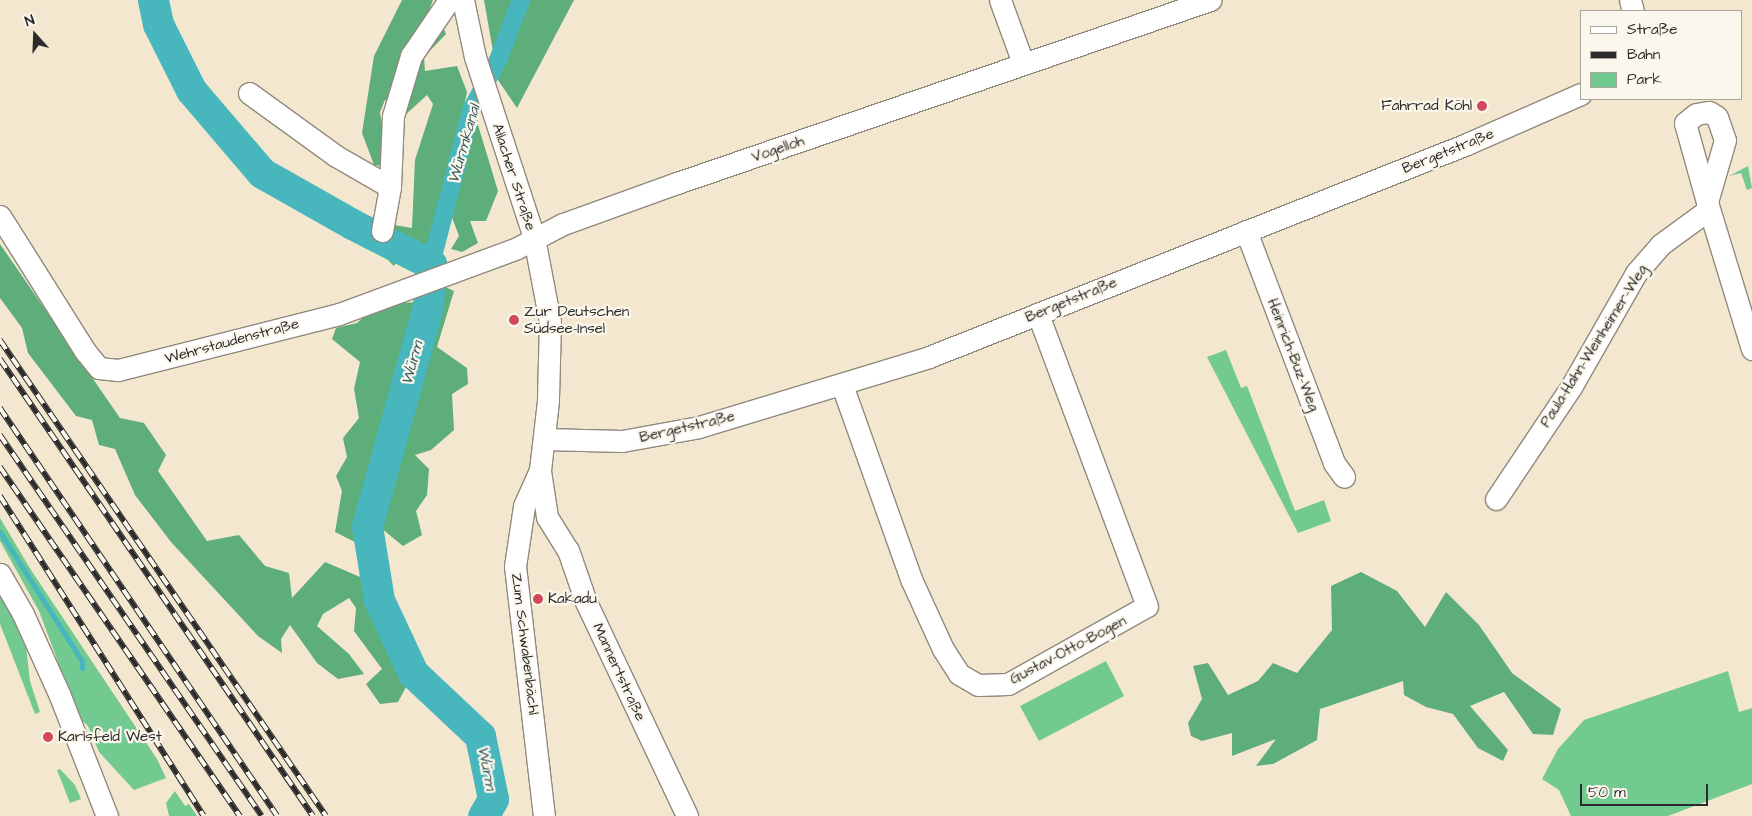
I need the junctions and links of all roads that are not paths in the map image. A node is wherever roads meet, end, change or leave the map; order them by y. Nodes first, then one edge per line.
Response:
1 (448, 0) edge
2 (463, 0) edge
3 (1000, 0) edge
4 (1210, 0) edge
5 (1023, 63) junction
6 (249, 93) dead end
7 (1580, 94) edge
8 (390, 187) junction
9 (0, 216) edge
10 (382, 231) dead end
11 (1246, 231) junction
12 (534, 238) junction
13 (1038, 314) junction
14 (1752, 349) edge
15 (842, 385) junction
16 (544, 439) junction
17 (540, 470) junction
18 (1344, 477) dead end
19 (1496, 498) dead end
20 (0, 574) edge
21 (37, 647) junction
22 (91, 816) edge
23 (108, 816) edge
24 (544, 816) edge
25 (688, 816) edge

1 - 8 street
2 - 12 street, Allacher Straße
3 - 5 street
4 - 5 street, Vogelloh
5 - 12 street, Vogelloh
6 - 8 street
7 - 11 street, Bergetstraße
8 - 10 street
9 - 12 street, Wehrstaudenstraße
11 - 13 street, Bergetstraße
11 - 18 street, Heinrich-Buz-Weg
12 - 16 street, Zum Schwabenbächl
13 - 15 street, Bergetstraße
13 - 15 street, Gustav-Otto-Bogen
14 - 19 street, Paula-Hahn-Weinheimer-Weg
15 - 16 street, Bergetstraße
16 - 17 street, Zum Schwabenbächl
17 - 24 street, Zum Schwabenbächl
17 - 25 street, Mannertstraße
20 - 21 street
21 - 22 street
21 - 23 street

